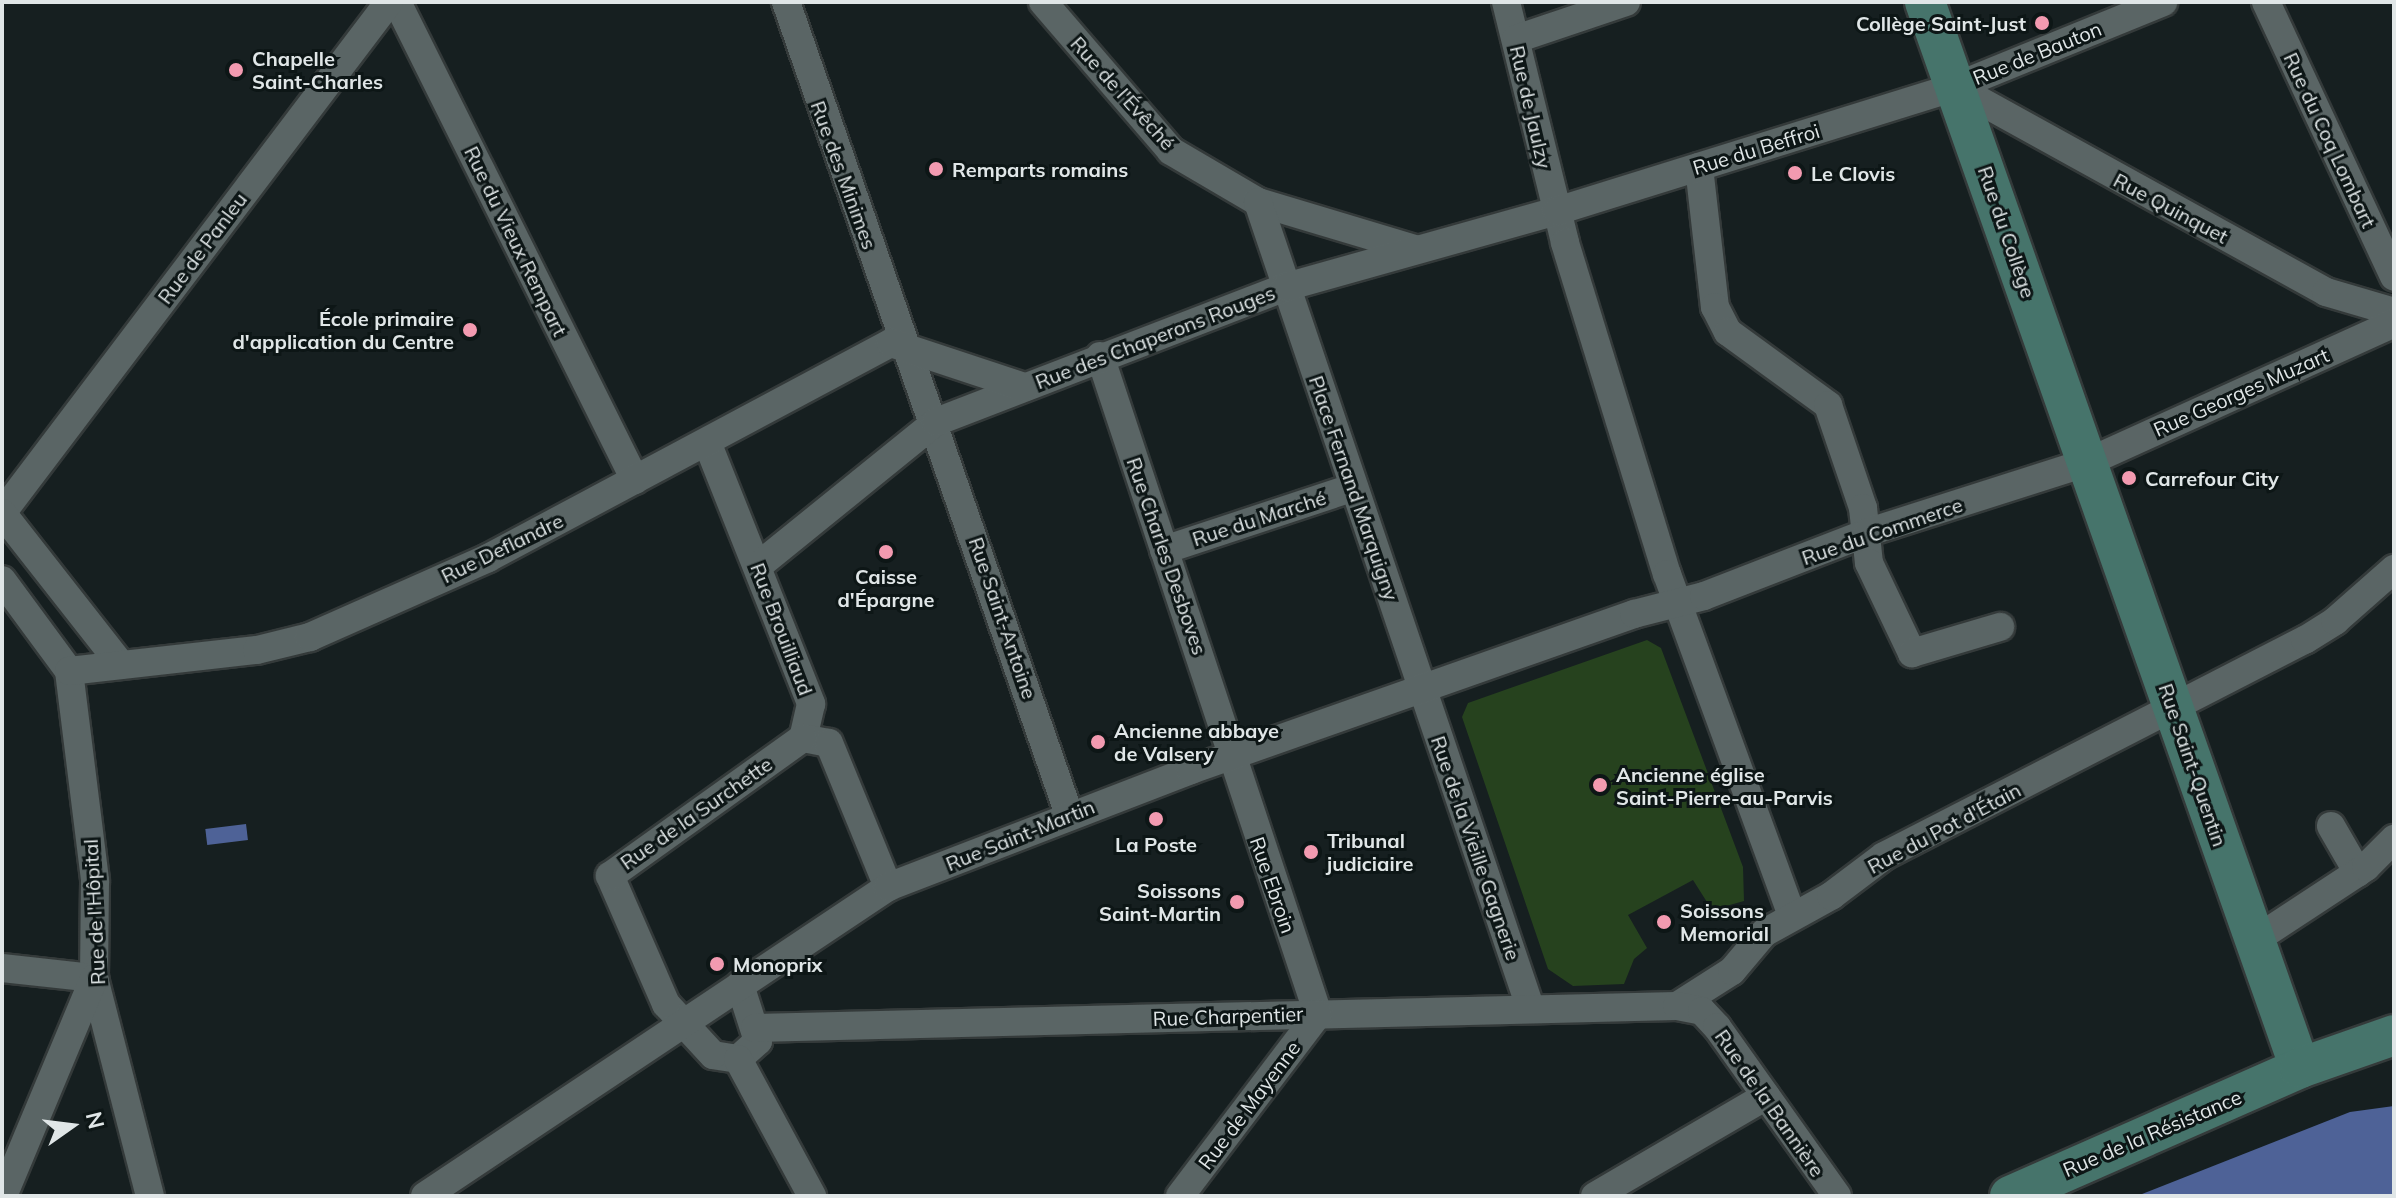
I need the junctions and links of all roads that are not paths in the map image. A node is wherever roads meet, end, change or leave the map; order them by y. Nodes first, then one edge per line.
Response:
1 (389, 2) edge
2 (397, 2) edge
3 (786, 2) edge
4 (1043, 2) edge
5 (1506, 2) edge
6 (1626, 2) edge
7 (1925, 2) edge
8 (2163, 2) edge
9 (2266, 2) edge
10 (1516, 39) junction
11 (1955, 87) junction
12 (1699, 167) junction
13 (1258, 202) junction
14 (1557, 211) junction
15 (1415, 249) junction
16 (2394, 277) edge
17 (1286, 287) junction
18 (2394, 312) edge
19 (2394, 323) edge
20 (906, 346) junction
21 (1100, 356) junction
22 (1024, 387) junction
23 (936, 422) junction
24 (707, 442) junction
25 (2088, 462) junction
26 (635, 480) junction
27 (1354, 487) junction
28 (6, 496) edge
29 (1869, 532) junction
30 (1164, 550) junction
31 (758, 566) junction
32 (2394, 569) edge
33 (2, 580) edge
34 (1677, 603) junction
35 (2000, 627) dead end
36 (121, 665) junction
37 (69, 671) junction
38 (1422, 688) junction
39 (2173, 707) junction
40 (803, 738) junction
41 (1232, 755) junction
42 (1069, 814) junction
43 (2331, 826) dead end
44 (2394, 839) edge
45 (2358, 873) junction
46 (888, 887) junction
47 (1792, 915) junction
48 (2257, 948) junction
49 (2, 968) edge
50 (1732, 971) junction
51 (94, 978) junction
52 (740, 985) junction
53 (1530, 1007) junction
54 (1318, 1014) junction
55 (1698, 1014) junction
56 (683, 1025) junction
57 (755, 1028) junction
58 (2394, 1035) edge
59 (738, 1059) junction
60 (2300, 1068) junction
61 (1766, 1096) junction
62 (3, 1196) edge
63 (150, 1196) edge
64 (425, 1196) edge
65 (812, 1196) edge
66 (1180, 1196) edge
67 (1595, 1196) edge
68 (1837, 1196) edge
69 (2010, 1196) edge

1 - 28 street, Rue de Panleu
2 - 26 street, Rue du Vieux Rempart
3 - 20 street, Rue des Minimes
4 - 13 street, Rue de l'Évêché
5 - 10 street, Rue de Jaulzy
6 - 10 street
7 - 11 main road, Rue du Collège
8 - 11 street, Rue de Bauton
9 - 16 street, Rue du Coq Lombart
10 - 14 street, Rue de Jaulzy
11 - 12 street, Rue du Beffroi
11 - 18 street, Rue Quinquet
11 - 25 main road, Rue du Collège
12 - 14 street, Rue du Beffroi
12 - 29 street
13 - 15 street, Rue de l'Évêché
13 - 17 street
14 - 15 street, Rue du Beffroi
14 - 34 street
15 - 17 street, Rue des Chaperons Rouges
17 - 21 street, Rue des Chaperons Rouges
17 - 27 street, Place Fernand Marquigny
19 - 25 street, Rue Georges Muzart
20 - 22 street, Rue des Chaperons Rouges
20 - 23 street, Rue des Minimes
20 - 24 street, Rue Deflandre
21 - 22 street, Rue des Chaperons Rouges
21 - 30 street, Rue Charles Desboves
22 - 23 street, Rue des Chaperons Rouges
23 - 31 street, Rue des Chaperons Rouges
23 - 42 street, Rue Saint-Antoine
24 - 26 street, Rue Deflandre
24 - 31 street, Rue Brouilliaud
25 - 29 street, Rue du Commerce
25 - 39 main road, Rue Saint-Quentin
26 - 36 street, Rue Deflandre
27 - 30 street, Rue du Marché
27 - 38 street, Place Fernand Marquigny
28 - 36 street
29 - 34 street, Rue du Commerce
29 - 35 street
30 - 41 street, Rue Charles Desboves
31 - 40 street, Rue Brouilliaud
32 - 39 street, Rue du Pot d'Étain
33 - 37 street
34 - 38 street, Rue Saint-Martin
34 - 47 street
36 - 37 street, Rue Deflandre
37 - 51 street, Rue de l'Hôpital
38 - 41 street, Rue Saint-Martin
38 - 53 street, Rue de la Vieille Gagnerie
39 - 47 street, Rue du Pot d'Étain
39 - 48 main road, Rue Saint-Quentin
40 - 46 street
40 - 56 street, Rue de la Surchette
41 - 42 street, Rue Saint-Martin
41 - 54 street, Rue Ebroin
42 - 46 street, Rue Saint-Martin
43 - 45 street
44 - 45 street
45 - 48 street
46 - 52 street, Rue Saint-Martin
47 - 50 street, Rue du Pot d'Étain
48 - 60 main road, Rue Saint-Quentin
49 - 51 street
50 - 55 street, Rue du Pot d'Étain
50 - 55 street, Rue du Pot d'Étain
51 - 62 street
51 - 63 street, Rue de l'Hôpital
52 - 56 street, Rue Saint-Martin
52 - 57 street
53 - 54 street, Rue Charpentier
53 - 55 street, Rue Charpentier
54 - 57 street, Rue Charpentier
54 - 66 street, Rue de Mayenne
55 - 61 street, Rue de la Bannière
56 - 59 street
56 - 64 street, Rue Saint-Martin
57 - 59 street
58 - 60 main road, Rue de la Résistance
59 - 65 street
60 - 69 main road, Rue de la Résistance
61 - 67 street
61 - 68 street, Rue de la Bannière

